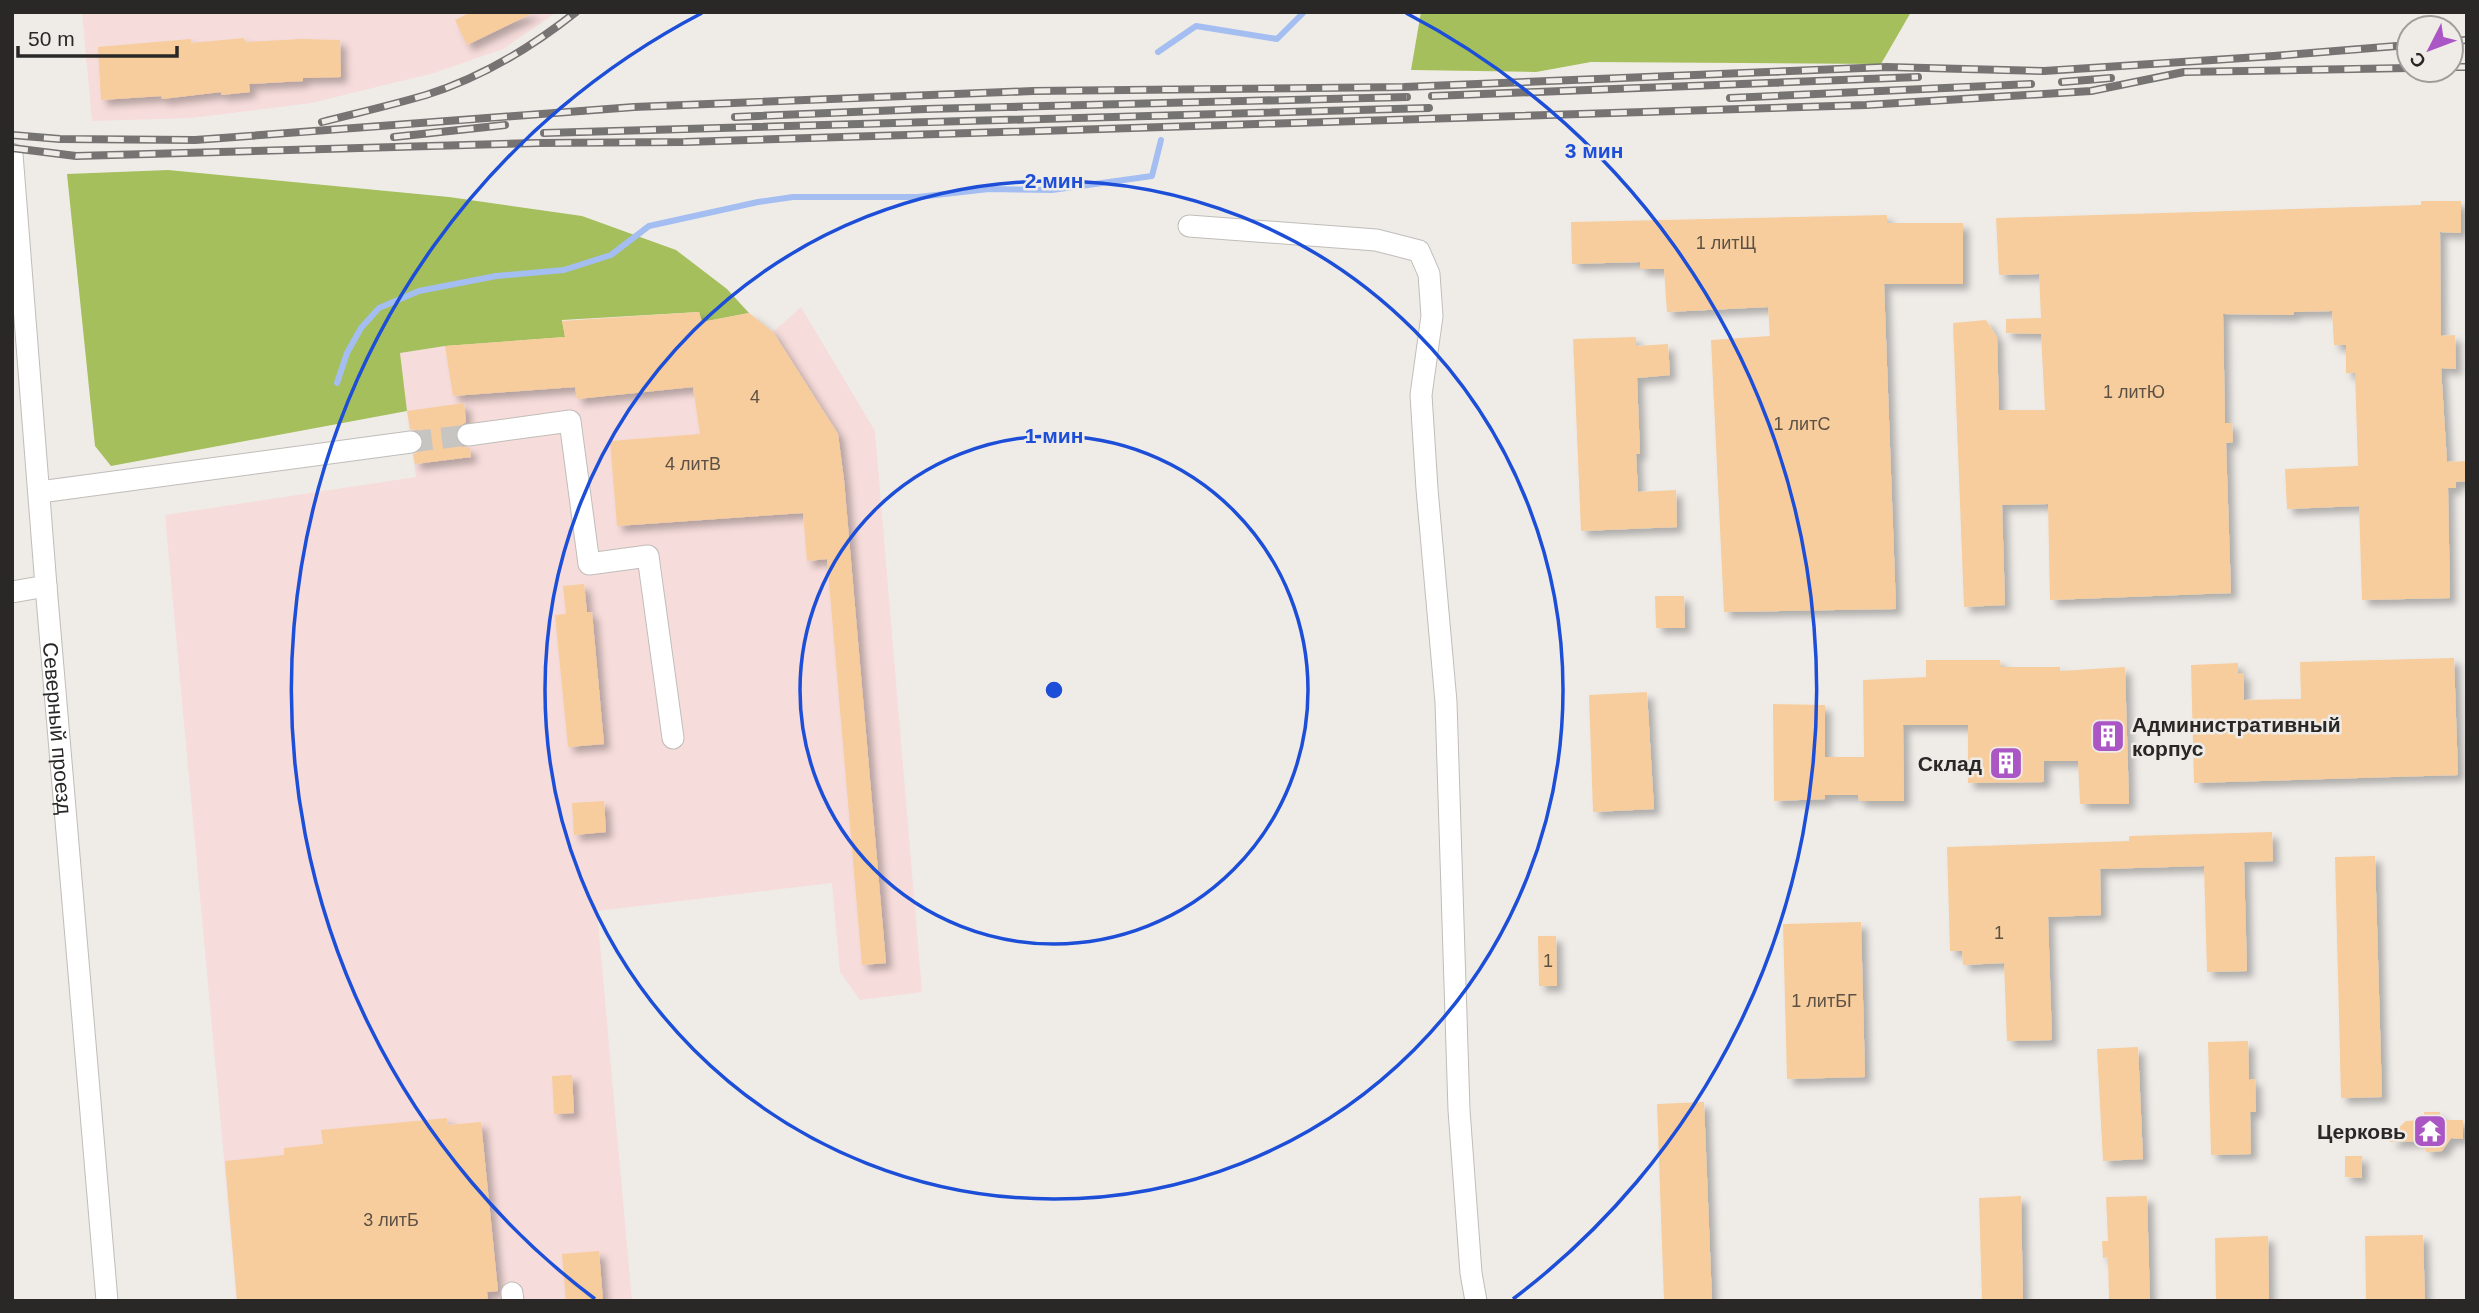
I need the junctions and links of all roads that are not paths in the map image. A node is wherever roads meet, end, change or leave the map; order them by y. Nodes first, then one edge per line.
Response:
1 (12, 154) edge
2 (1189, 226) dead end
3 (468, 435) tunnel mouth
4 (411, 442) tunnel mouth
5 (40, 492) junction
6 (46, 586) junction
7 (12, 592) edge
8 (673, 738) dead end
9 (107, 1301) edge
10 (1476, 1301) edge

1 - 5 street, Северный проезд
2 - 10 street
3 - 8 street
4 - 5 street
5 - 6 street, Северный проезд
6 - 7 street
6 - 9 street, Северный проезд

